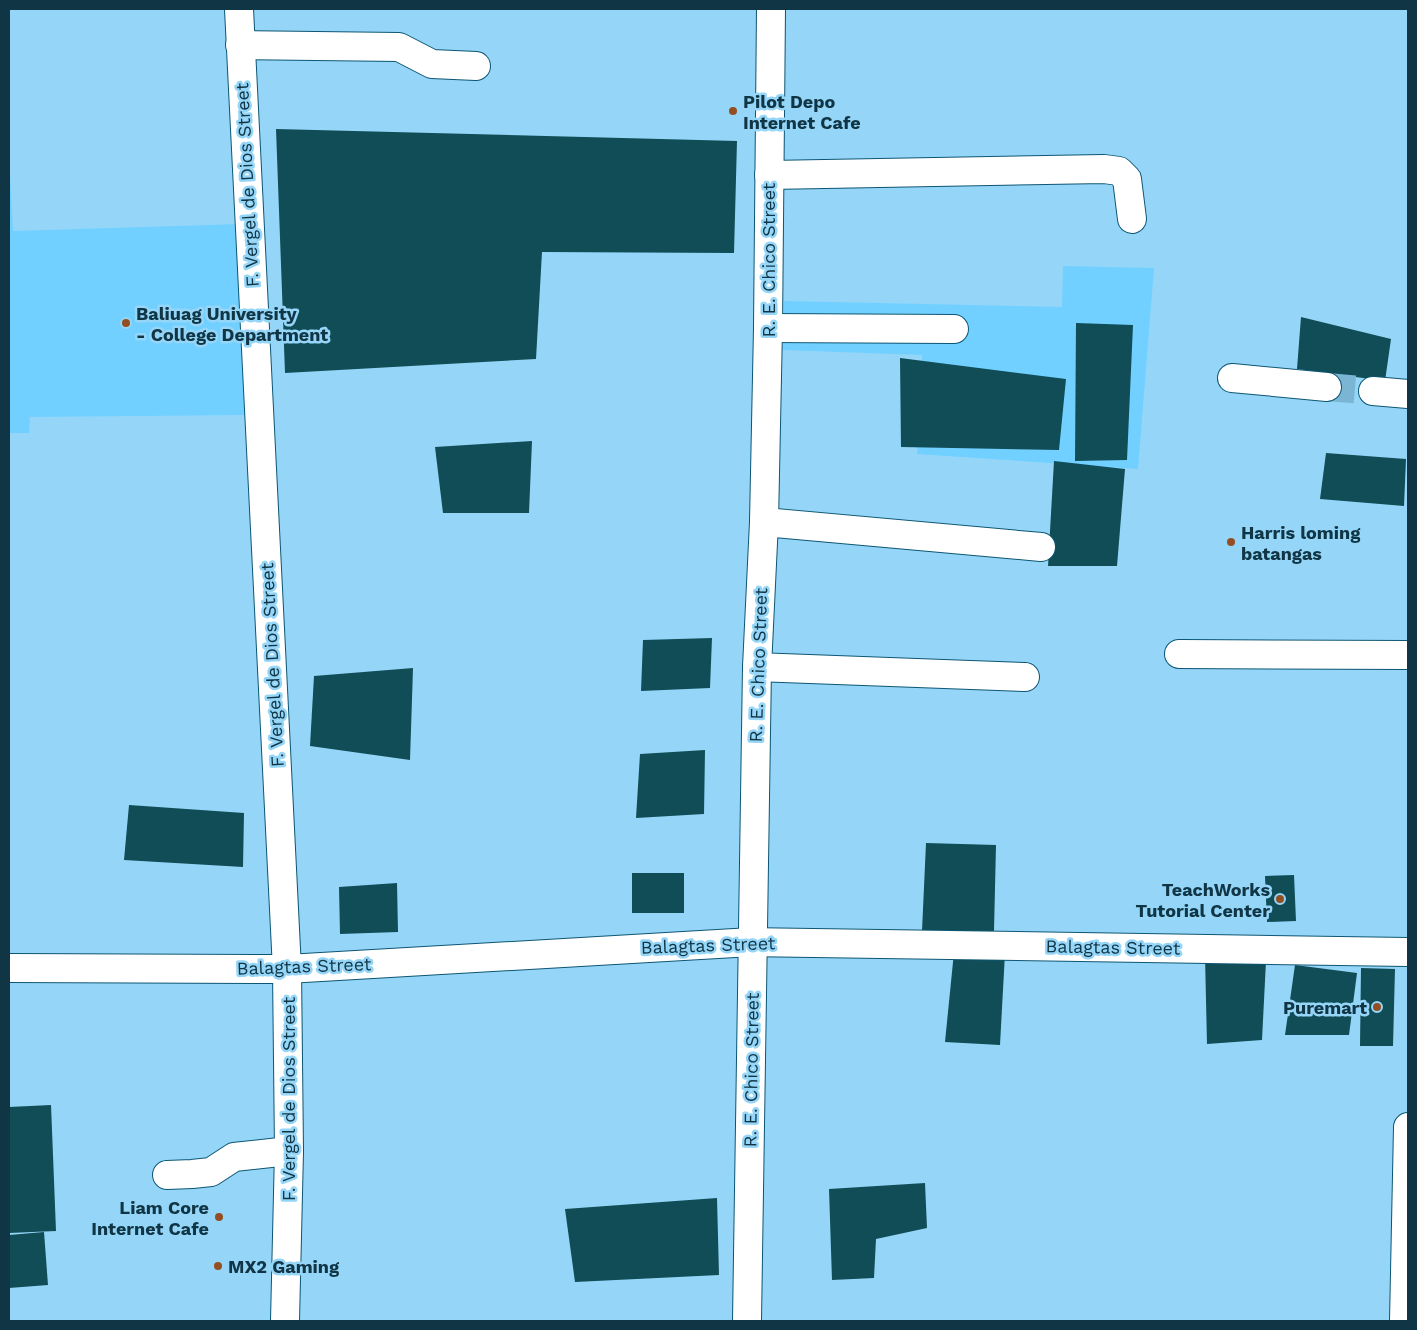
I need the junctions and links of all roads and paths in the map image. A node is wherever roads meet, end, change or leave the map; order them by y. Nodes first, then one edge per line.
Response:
1 (239, 9) edge
2 (771, 9) edge
3 (240, 45) junction
4 (476, 66) dead end
5 (769, 175) junction
6 (1132, 219) dead end
7 (768, 328) junction
8 (954, 328) dead end
9 (1232, 378) dead end
10 (1327, 387) tunnel mouth
11 (1373, 391) tunnel mouth
12 (1408, 394) edge
13 (764, 522) junction
14 (1041, 547) dead end
15 (1179, 654) dead end
16 (1408, 655) edge
17 (757, 667) junction
18 (1025, 677) dead end
19 (752, 942) junction
20 (1408, 952) edge
21 (9, 968) edge
22 (287, 969) junction
23 (1408, 1127) edge
24 (289, 1151) junction
25 (167, 1174) dead end
26 (285, 1321) edge
27 (747, 1321) edge
28 (1404, 1321) edge

1 - 3 street, F. Vergel de Dios Street
2 - 5 street, R. E. Chico Street
3 - 4 street
3 - 22 street, F. Vergel de Dios Street
5 - 6 street
5 - 7 street, R. E. Chico Street
7 - 8 street
7 - 13 street, R. E. Chico Street
9 - 10 street
11 - 12 street
13 - 14 street
13 - 17 street, R. E. Chico Street
15 - 16 street
17 - 18 street
17 - 19 street, R. E. Chico Street
19 - 20 street, Balagtas Street
19 - 22 street, Balagtas Street
19 - 27 street, R. E. Chico Street
21 - 22 street, Balagtas Street
22 - 24 street, F. Vergel de Dios Street
23 - 28 street
24 - 25 street
24 - 26 street, F. Vergel de Dios Street

